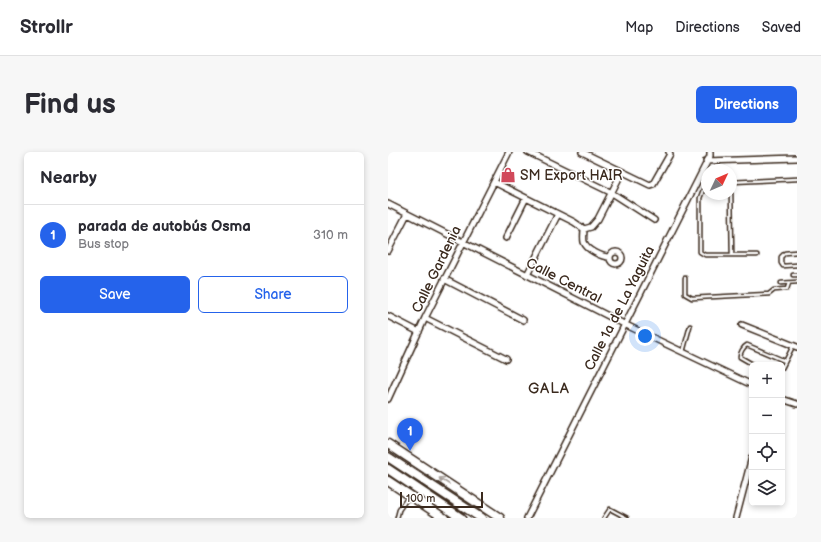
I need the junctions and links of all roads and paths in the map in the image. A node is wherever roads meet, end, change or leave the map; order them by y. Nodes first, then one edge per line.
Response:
1 (509, 152) edge
2 (528, 152) edge
3 (582, 152) edge
4 (669, 152) edge
5 (710, 152) edge
6 (797, 158) edge
7 (706, 161) junction
8 (622, 172) junction
9 (797, 179) edge
10 (494, 182) junction
11 (737, 182) edge
12 (612, 193) junction
13 (701, 195) edge
14 (526, 198) junction
15 (731, 200) edge
16 (388, 204) edge
17 (407, 214) junction
18 (558, 214) junction
19 (654, 220) dead end
20 (584, 229) junction
21 (506, 238) dead end
22 (463, 242) junction
23 (388, 251) edge
24 (797, 252) edge
25 (732, 255) junction
26 (757, 255) dead end
27 (609, 257) dead end
28 (797, 265) edge
29 (527, 275) junction
30 (793, 275) dead end
31 (797, 275) edge
32 (685, 278) dead end
33 (444, 280) junction
34 (789, 282) junction
35 (797, 282) edge
36 (781, 283) dead end
37 (388, 316) edge
38 (425, 318) junction
39 (523, 320) dead end
40 (624, 324) junction
41 (742, 325) dead end
42 (690, 326) dead end
43 (419, 332) junction
44 (795, 346) edge
45 (683, 352) junction
46 (506, 359) dead end
47 (785, 361) joint
48 (749, 362) edge
49 (749, 384) edge
50 (388, 399) edge
51 (785, 400) edge
52 (797, 404) edge
53 (388, 444) edge
54 (388, 452) edge
55 (406, 455) junction
56 (388, 457) edge
57 (749, 467) edge
58 (388, 469) edge
59 (389, 481) edge
60 (409, 495) junction
61 (397, 518) edge
62 (444, 518) edge
63 (461, 518) edge
64 (481, 518) edge
65 (500, 518) edge
66 (527, 518) edge
67 (604, 518) edge
68 (626, 518) edge
69 (736, 518) edge

1 - 10 street, Calle Gardenia
2 - 12 street
3 - 8 street
4 - 8 street
5 - 7 street, Calle 1a de La Yaguita
6 - 7 street
7 - 40 street, Calle 1a de La Yaguita
8 - 12 street
9 - 11 lane
10 - 14 street
10 - 22 street, Calle Gardenia
12 - 19 street
12 - 20 street
13 - 25 lane
14 - 18 street
14 - 21 street
15 - 25 lane
16 - 17 street, Calle Central
17 - 22 street, Calle Central
17 - 23 street
18 - 20 street
18 - 29 street
20 - 27 street
22 - 29 street, Calle Central
22 - 33 street, Calle Gardenia
24 - 28 lane
25 - 26 lane
29 - 40 street, Calle Central
30 - 31 lane
32 - 34 lane
33 - 38 street, Calle Gardenia
33 - 39 street
34 - 35 lane
34 - 36 lane
37 - 43 street
38 - 43 street, Calle Gardenia
38 - 46 street
40 - 45 street, Calle Central
40 - 66 street, Calle 1a de La Yaguita
41 - 44 street
42 - 45 lane
43 - 50 street, Calle Gardenia
44 - 47 lane
45 - 49 street, Calle Central
47 - 48 lane
51 - 52 street
53 - 55 main road
54 - 55 main road
65 -> 55 main road
56 - 64 main road
57 - 69 street
58 - 63 main road
59 - 60 main road
60 - 61 lane
60 - 62 main road
67 - 68 lane

